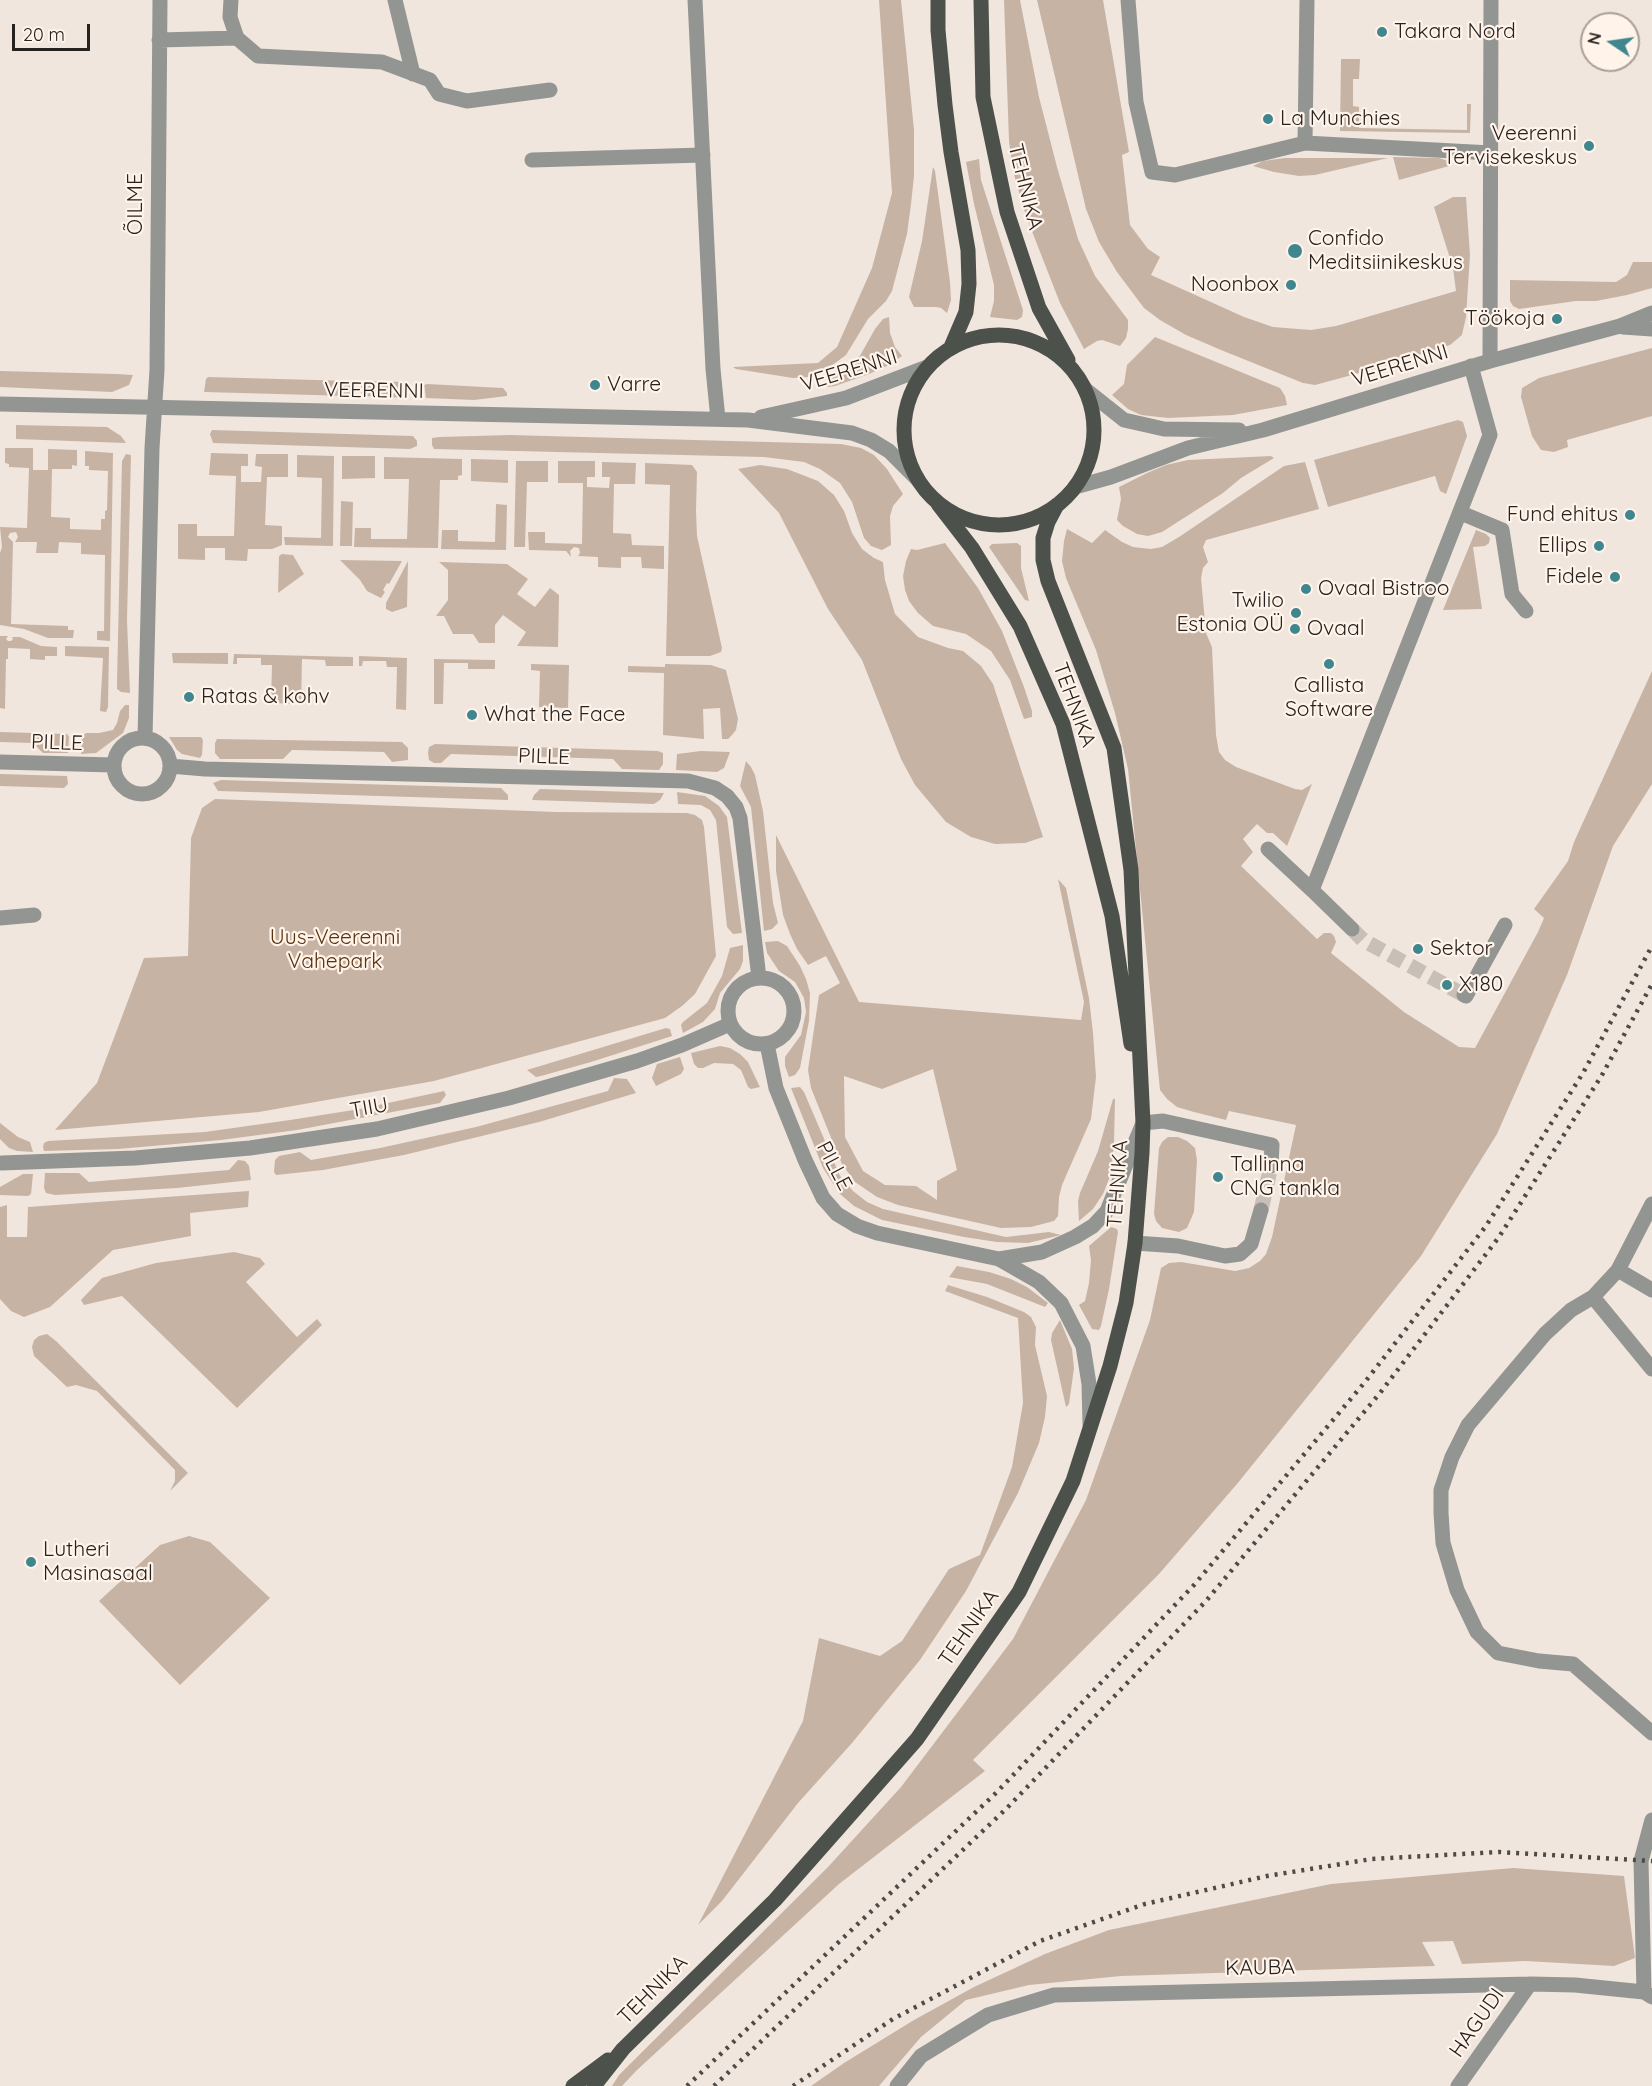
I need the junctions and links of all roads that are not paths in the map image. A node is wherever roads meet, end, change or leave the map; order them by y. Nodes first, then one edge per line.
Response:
1 (160, 0) edge
2 (231, 0) edge
3 (395, 0) edge
4 (695, 0) edge
5 (938, 0) edge
6 (981, 0) edge
7 (1128, 0) edge
8 (1307, 0) edge
9 (1491, 0) edge
10 (237, 38) junction
11 (159, 40) junction
12 (413, 74) junction
13 (550, 90) dead end
14 (1305, 143) junction
15 (1491, 153) junction
16 (703, 155) junction
17 (532, 160) dead end
18 (1652, 313) edge
19 (1620, 326) junction
20 (1652, 329) edge
21 (951, 347) junction
22 (1490, 361) junction
23 (1471, 366) junction
24 (927, 368) junction
25 (1075, 372) junction
26 (1085, 389) junction
27 (0, 404) edge
28 (154, 408) junction
29 (718, 419) junction
30 (748, 420) junction
31 (1263, 430) junction
32 (918, 480) junction
33 (1075, 487) junction
34 (938, 504) junction
35 (1057, 505) junction
36 (1461, 513) junction
37 (1526, 611) dead end
38 (145, 737) junction
39 (0, 762) edge
40 (113, 765) junction
41 (170, 766) junction
42 (1268, 849) dead end
43 (1312, 890) junction
44 (34, 915) dead end
45 (0, 918) edge
46 (1504, 925) dead end
47 (1352, 929) tunnel mouth
48 (759, 978) junction
49 (1464, 995) dead end
50 (730, 1024) junction
51 (767, 1044) junction
52 (1143, 1123) junction
53 (1, 1164) edge
54 (1271, 1166) tunnel mouth
55 (1652, 1204) edge
56 (1261, 1210) tunnel mouth
57 (1135, 1243) junction
58 (999, 1259) junction
59 (1618, 1270) junction
60 (1652, 1290) edge
61 (1593, 1297) junction
62 (1652, 1369) edge
63 (1091, 1431) junction
64 (1652, 1733) edge
65 (1651, 1825) edge
66 (1530, 1984) junction
67 (1648, 1995) edge
68 (623, 2049) junction
69 (573, 2086) edge
70 (594, 2086) edge
71 (897, 2086) edge
72 (1458, 2086) edge

1 - 11 street, ÕILME
2 - 10 street
3 - 12 street
4 - 16 street
5 - 21 main road
6 - 25 main road, TEHNIKA
7 - 14 street
8 - 14 street
9 - 15 street
10 - 11 street
10 - 12 street
11 - 28 street, ÕILME
12 - 13 street
14 - 15 street
15 - 22 street
16 - 17 street
16 - 29 street
18 - 19 street, VEERENNI
19 - 20 street
19 - 22 street, VEERENNI
21 - 24 main road
21 - 25 main road
22 - 23 street, VEERENNI
23 - 31 street, VEERENNI
23 - 36 street
24 - 30 street, VEERENNI
24 - 32 main road
25 - 26 main road
26 - 31 street, VEERENNI
26 - 33 main road
27 - 28 street, VEERENNI
28 - 29 street, VEERENNI
28 - 38 street, ÕILME
29 - 30 street, VEERENNI
30 - 32 street, VEERENNI
31 - 33 street, VEERENNI
32 - 34 main road
33 - 35 main road
34 - 35 main road
34 - 52 main road, TEHNIKA
35 - 52 main road, TEHNIKA
36 - 37 street
36 - 43 street
38 - 40 street
38 - 41 street
39 - 40 street, PILLE
40 - 41 street
41 - 48 street, PILLE
42 - 43 street
43 - 47 street
44 - 45 street
46 - 49 street
48 - 50 street
48 - 51 street
50 - 51 street
50 - 53 street, TIIU
51 - 58 street, PILLE
52 - 54 street
52 - 57 main road, TEHNIKA
52 - 58 street, PILLE
55 - 59 street
56 - 57 street
57 - 63 main road, TEHNIKA
58 - 63 street, PILLE
59 - 60 street
59 - 61 street
61 - 62 street
61 - 64 street
63 - 68 main road, TEHNIKA
65 - 67 street
66 - 67 street, KAUBA
66 - 71 street, KAUBA
66 - 72 street, HAGUDI
68 - 69 main road, TEHNIKA
68 - 70 main road, TEHNIKA

